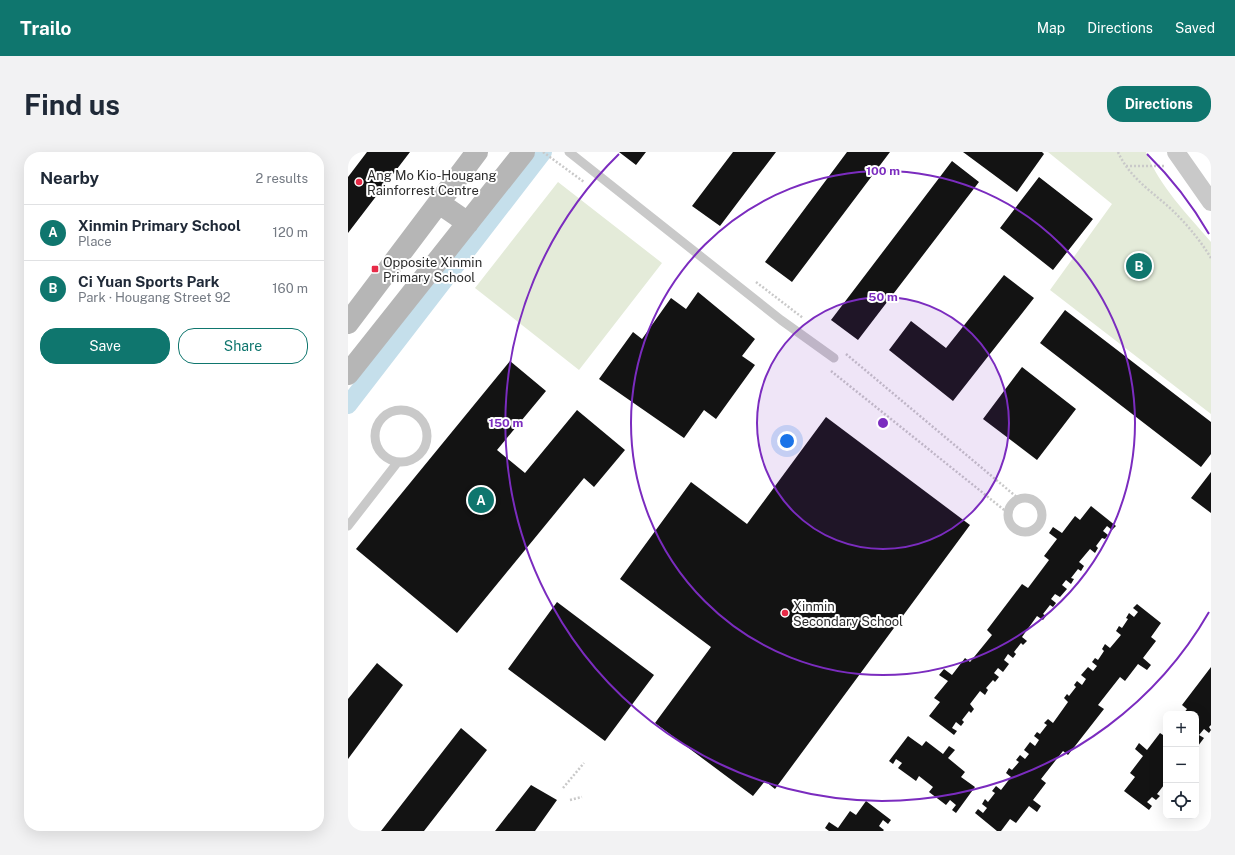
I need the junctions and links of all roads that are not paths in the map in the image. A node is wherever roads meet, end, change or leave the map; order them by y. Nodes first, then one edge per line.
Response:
1 (524, 152) edge
2 (570, 152) edge
3 (474, 153) edge
4 (1172, 159) edge
5 (1211, 202) edge
6 (438, 203) junction
7 (468, 223) junction
8 (348, 323) edge
9 (834, 358) dead end
10 (348, 374) edge
11 (397, 463) junction
12 (348, 526) edge

1 - 7 main road
2 - 9 lane
3 - 6 main road
4 - 5 street
6 - 7 main road
6 - 8 main road
7 - 10 main road
11 - 11 lane
11 - 12 lane

